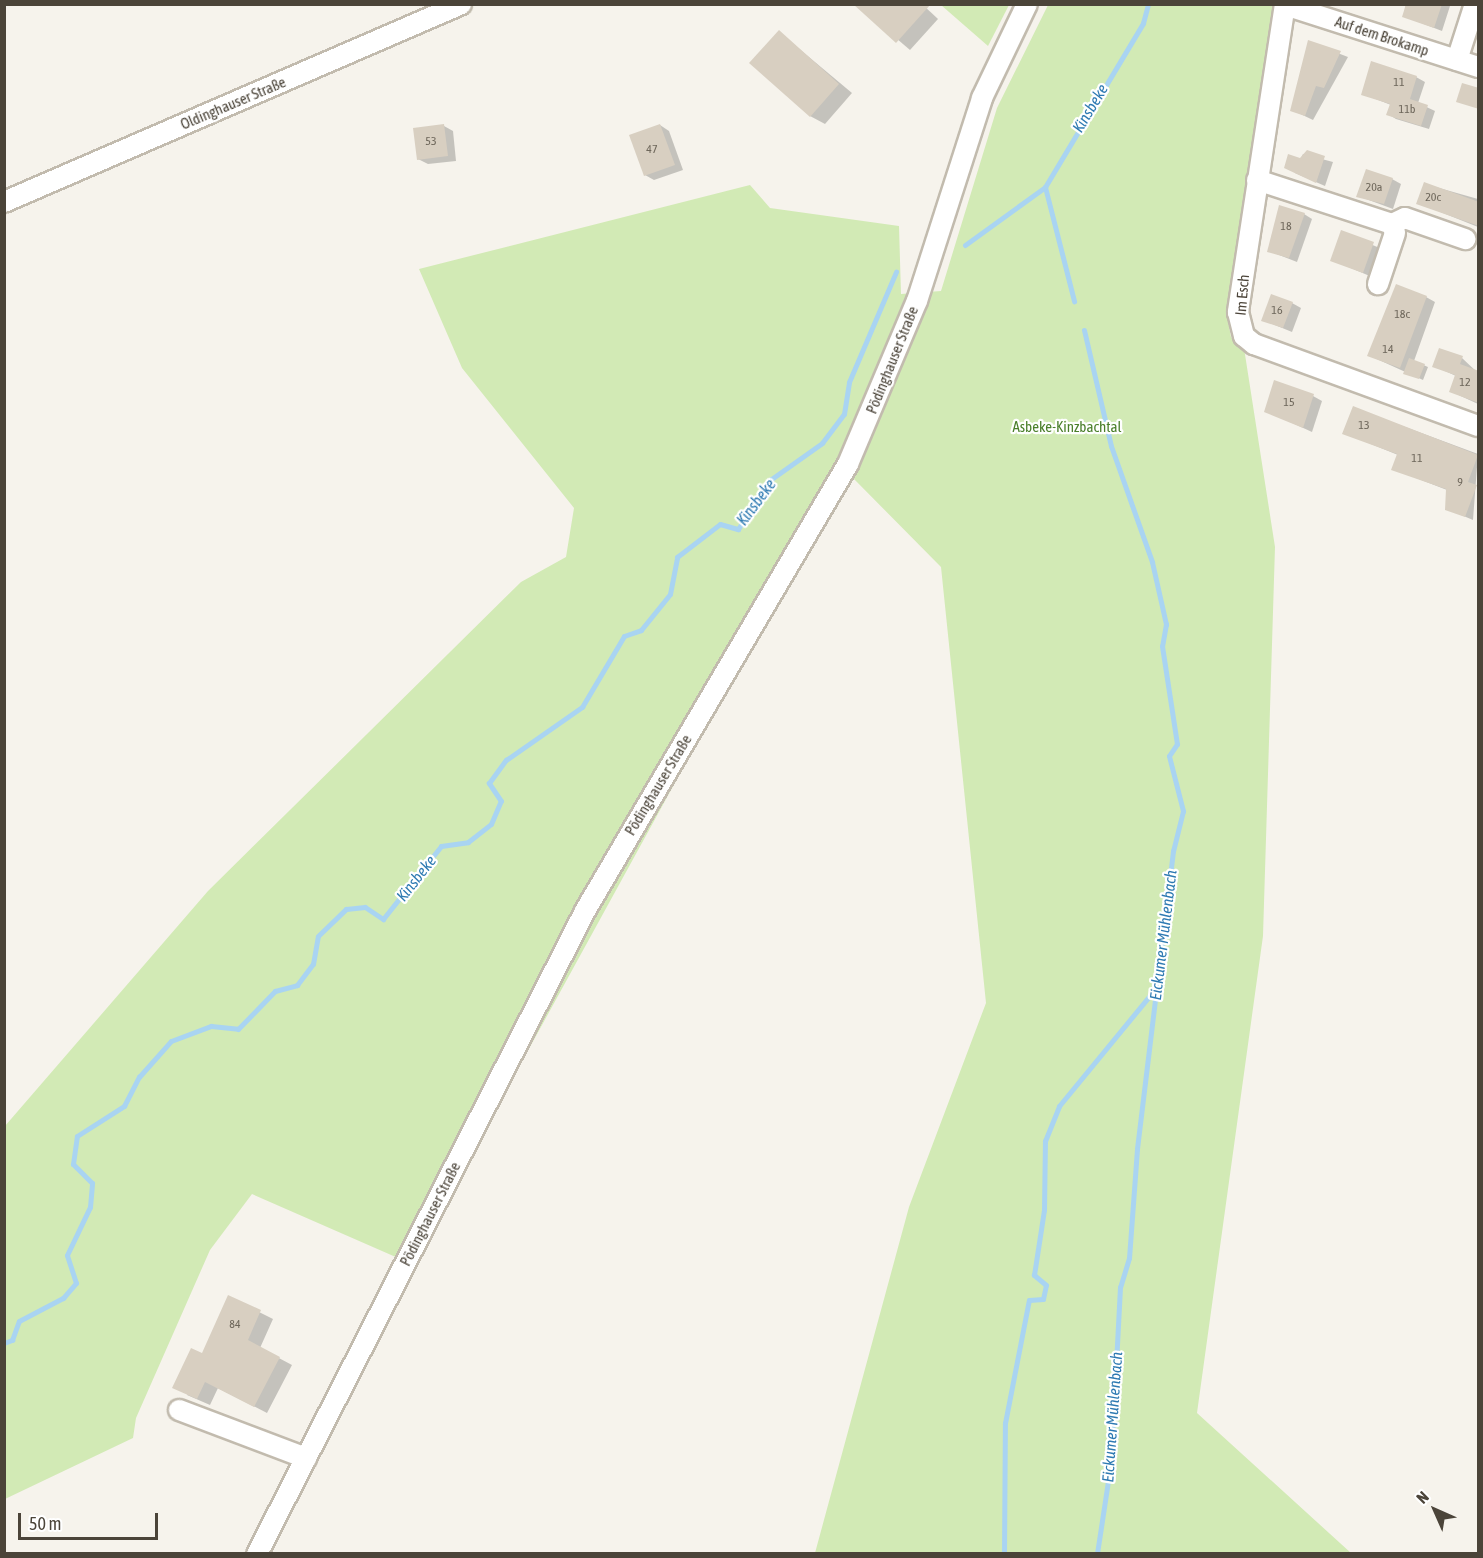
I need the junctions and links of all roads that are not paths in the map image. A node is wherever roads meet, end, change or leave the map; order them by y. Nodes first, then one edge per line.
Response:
1 (461, 4) edge
2 (1027, 4) edge
3 (1475, 4) edge
4 (1285, 5) edge
5 (1457, 60) junction
6 (1479, 67) edge
7 (1257, 180) junction
8 (4, 202) edge
9 (1392, 224) junction
10 (1465, 238) dead end
11 (1378, 284) dead end
12 (1479, 426) edge
13 (179, 1410) dead end
14 (306, 1458) junction
15 (256, 1554) edge

1 - 8 street, Oldinghauser Straße
2 - 14 street, Pödinghauser Straße
3 - 5 street
4 - 5 street, Auf dem Brokamp
4 - 7 street, Im Esch
5 - 6 street, Auf dem Brokamp
7 - 9 street
7 - 12 street, Im Esch
9 - 10 street
9 - 11 street
13 - 14 street
14 - 15 street, Pödinghauser Straße

